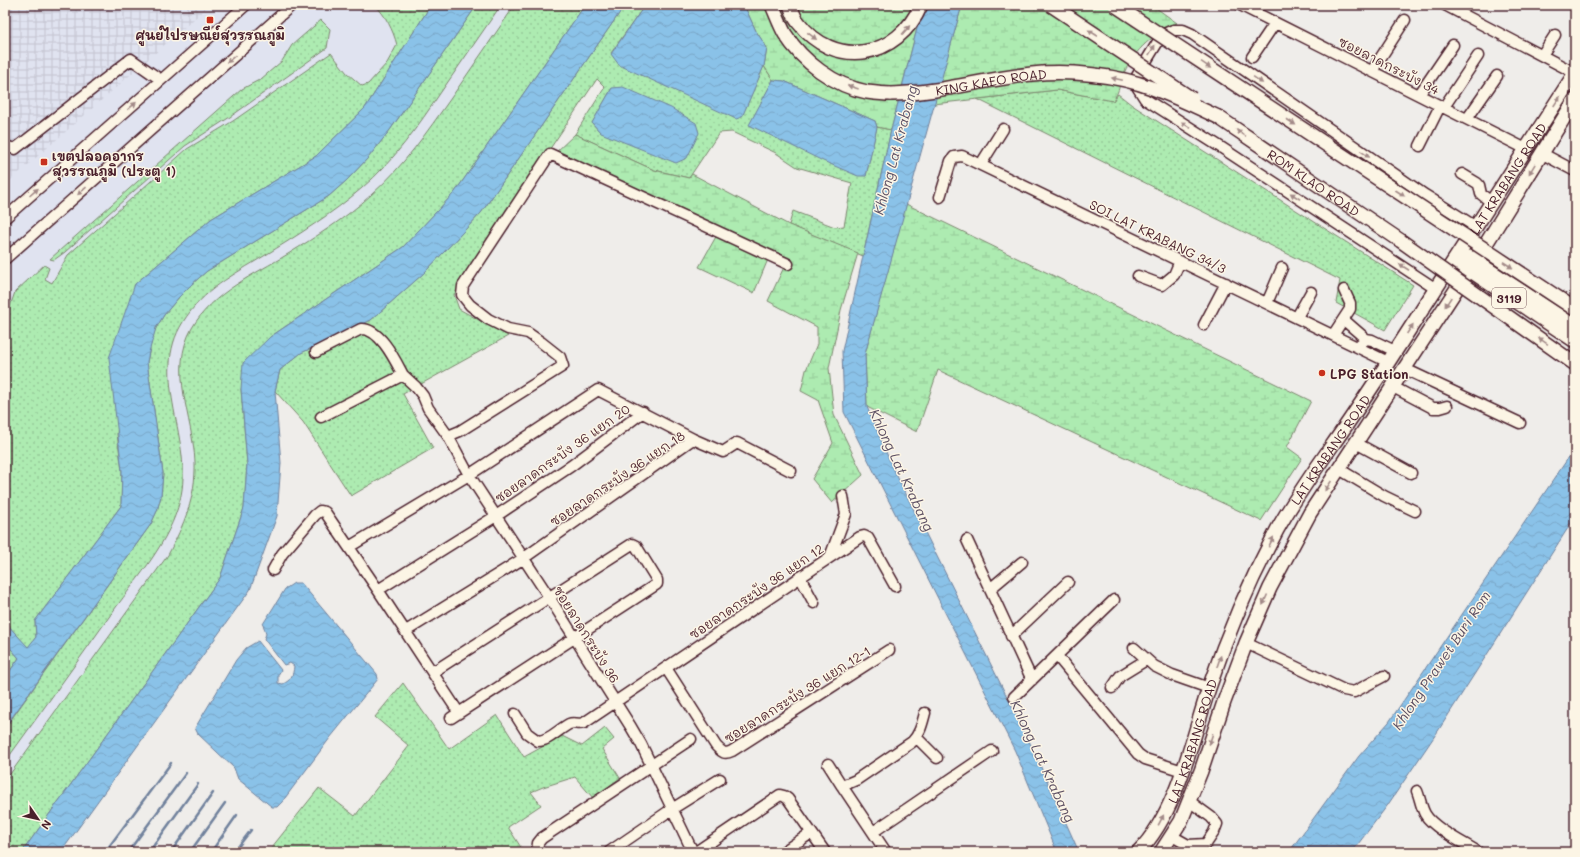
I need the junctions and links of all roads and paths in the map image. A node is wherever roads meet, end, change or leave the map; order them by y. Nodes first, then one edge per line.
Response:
1 (246, 5) edge
2 (292, 5) edge
3 (772, 5) edge
4 (790, 5) edge
5 (921, 5) edge
6 (1050, 5) edge
7 (1115, 5) edge
8 (1240, 5) edge
9 (1445, 5) edge
10 (1405, 20) dead end
11 (1275, 23) junction
12 (1555, 35) dead end
13 (1453, 46) dead end
14 (1542, 55) junction
15 (1478, 56) dead end
16 (1252, 57) dead end
17 (1372, 71) junction
18 (1575, 73) edge
19 (1497, 76) dead end
20 (161, 80) junction
21 (1419, 95) junction
22 (1575, 100) edge
23 (1442, 107) junction
24 (1218, 117) junction
25 (1467, 119) junction
26 (1003, 129) dead end
27 (5, 146) edge
28 (1420, 146) dead end
29 (1526, 149) junction
30 (1541, 153) junction
31 (981, 164) junction
32 (1575, 171) edge
33 (1462, 174) dead end
34 (940, 197) dead end
35 (1491, 202) junction
36 (5, 218) edge
37 (1476, 226) junction
38 (1458, 256) junction
39 (5, 259) edge
40 (1180, 261) junction
41 (788, 264) dead end
42 (1472, 265) junction
43 (1282, 268) dead end
44 (1138, 276) dead end
45 (1226, 283) junction
46 (1436, 289) junction
47 (1344, 290) dead end
48 (1311, 292) dead end
49 (1267, 303) junction
50 (1575, 309) edge
51 (1297, 318) junction
52 (1344, 320) junction
53 (1554, 320) junction
54 (1204, 325) dead end
55 (1575, 326) edge
56 (1333, 335) junction
57 (1366, 338) junction
58 (1575, 341) edge
59 (1358, 346) junction
60 (316, 352) dead end
61 (1392, 357) junction
62 (1575, 364) edge
63 (1405, 369) junction
64 (403, 374) junction
65 (1393, 387) junction
66 (1447, 406) dead end
67 (643, 412) junction
68 (321, 418) dead end
69 (1520, 423) dead end
70 (448, 436) junction
71 (693, 440) junction
72 (1356, 443) junction
73 (1339, 469) junction
74 (791, 471) dead end
75 (1411, 473) dead end
76 (469, 475) junction
77 (843, 496) dead end
78 (1292, 503) junction
79 (1415, 511) dead end
80 (1310, 513) junction
81 (496, 516) junction
82 (967, 540) dead end
83 (349, 547) junction
84 (830, 557) junction
85 (524, 558) junction
86 (1022, 562) dead end
87 (273, 570) dead end
88 (800, 577) junction
89 (1068, 582) dead end
90 (895, 586) dead end
91 (990, 589) junction
92 (378, 590) junction
93 (549, 597) junction
94 (1114, 600) dead end
95 (814, 603) dead end
96 (406, 631) junction
97 (1011, 636) junction
98 (575, 638) junction
99 (1246, 643) junction
100 (1134, 648) dead end
101 (889, 650) dead end
102 (1057, 656) junction
103 (1146, 660) junction
104 (666, 668) junction
105 (433, 672) junction
106 (1384, 676) dead end
107 (1032, 680) junction
108 (1112, 688) dead end
109 (1209, 688) junction
110 (1014, 698) dead end
111 (614, 702) junction
112 (925, 713) dead end
113 (515, 714) dead end
114 (917, 738) junction
115 (691, 739) dead end
116 (992, 751) dead end
117 (937, 758) dead end
118 (828, 764) dead end
119 (651, 766) junction
120 (1183, 771) junction
121 (720, 779) dead end
122 (842, 786) junction
123 (1417, 791) dead end
124 (1189, 801) junction
125 (672, 810) junction
126 (873, 832) junction
127 (811, 833) junction
128 (1172, 836) junction
129 (1188, 845) junction
130 (537, 852) edge
131 (609, 852) edge
132 (695, 852) edge
133 (783, 852) edge
134 (825, 852) edge
135 (886, 852) edge
136 (1138, 852) edge
137 (1161, 852) edge
138 (1196, 852) edge
139 (1478, 852) edge

1 - 20 street
2 -> 39 street
24 -> 3 main road, KING KAEO ROAD, bridge
4 -> 5 main road
24 -> 6 main road, ROM KLAO ROAD, bridge
7 -> 50 main road, bridge
8 - 11 street, ซอยลาดกระบัง 34
9 - 14 street
10 - 17 street
11 - 16 street
11 - 17 street, ซอยลาดกระบัง 34
12 - 14 street
13 - 21 street
14 - 18 street
15 - 23 street
17 - 21 street, ซอยลาดกระบัง 34
29 -> 18 main road, LAT KRABANG ROAD
19 - 25 street
20 - 27 street
36 -> 20 street
21 - 23 street, ซอยลาดกระบัง 34
22 - 30 main road, LAT KRABANG ROAD
23 - 25 street, ซอยลาดกระบัง 34
23 - 28 street
62 -> 24 main road, ROM KLAO ROAD, bridge
25 - 29 street, ซอยลาดกระบัง 34
26 - 31 street
29 - 35 main road, LAT KRABANG ROAD
30 - 32 street
30 -> 42 main road, LAT KRABANG ROAD
31 - 34 street, SOI LAT KRABANG 34/3
31 - 40 street, SOI LAT KRABANG 34/3
33 - 35 street
35 - 37 main road, LAT KRABANG ROAD
37 - 38 main road, LAT KRABANG ROAD
46 -> 37 street
38 - 42 main road
38 - 46 main road, LAT KRABANG ROAD
40 - 44 street
40 - 45 street, SOI LAT KRABANG 34/3
41 - 70 street
42 - 53 main road, 3119
42 -> 63 main road, LAT KRABANG ROAD
43 - 49 street
45 - 49 street, SOI LAT KRABANG 34/3
45 - 54 street
61 -> 46 main road, LAT KRABANG ROAD
47 - 52 street
48 - 51 street
49 - 51 street, SOI LAT KRABANG 34/3
51 - 56 street, SOI LAT KRABANG 34/3
52 - 56 street
52 - 57 street
53 - 55 main road, 3119
53 - 58 main road, 3119
56 - 59 street, SOI LAT KRABANG 34/3
57 - 59 street
57 - 61 street
59 - 61 street, SOI LAT KRABANG 34/3
60 - 64 street, ซอยลาดกระบัง 36
61 - 78 main road, LAT KRABANG ROAD
63 - 65 main road, LAT KRABANG ROAD
63 - 69 street
64 - 68 street
64 - 70 street, ซอยลาดกระบัง 36
65 - 66 street
65 - 72 main road, LAT KRABANG ROAD
67 - 71 street
67 - 76 street
67 - 81 street, ซอยลาดกระบัง 36 แยก 20
70 - 76 street, ซอยลาดกระบัง 36
71 - 74 street, ซอยลาดกระบัง 36 แยก 18
71 - 85 street, ซอยลาดกระบัง 36 แยก 18
72 - 73 main road, LAT KRABANG ROAD
72 - 75 street
73 - 79 street
73 -> 80 main road, LAT KRABANG ROAD
76 - 81 street, ซอยลาดกระบัง 36
76 - 83 street
77 - 84 street
78 - 80 main road
109 -> 78 main road, LAT KRABANG ROAD
80 -> 99 main road, LAT KRABANG ROAD
81 - 85 street, ซอยลาดกระบัง 36
81 - 92 street, ซอยลาดกระบัง 36 แยก 20
82 - 91 street
83 - 87 street
83 - 92 street
84 - 88 street, ซอยลาดกระบัง 36 แยก 12
84 - 90 street, ซอยลาดกระบัง 36 แยก 12
85 - 93 street, ซอยลาดกระบัง 36
85 - 96 street, ซอยลาดกระบัง 36 แยก 18
86 - 91 street
88 - 95 street
88 - 104 street, ซอยลาดกระบัง 36 แยก 12
89 - 97 street
91 - 97 street
92 - 96 street
93 - 98 street, ซอยลาดกระบัง 36
93 - 98 street
93 - 105 street
94 - 102 street
96 - 105 street
97 - 107 street
98 - 105 street
98 - 111 street, ซอยลาดกระบัง 36
99 - 106 street
99 -> 124 main road, LAT KRABANG ROAD
100 - 103 street
101 - 104 street, ซอยลาดกระบัง 36 แยก 12-1
102 - 107 street
102 - 120 street
103 - 108 street
103 - 109 street
104 - 111 street, ซอยลาดกระบัง 36 แยก 12
107 - 110 street
109 - 120 main road, LAT KRABANG ROAD
111 - 113 street, ซอยลาดกระบัง 36 แยก 12
111 - 119 street, ซอยลาดกระบัง 36
112 - 114 street
114 - 117 street
114 - 122 street
115 - 119 street
116 - 126 street
118 - 122 street
119 - 125 street, ซอยลาดกระบัง 36
119 - 130 street
136 -> 120 main road, LAT KRABANG ROAD
121 - 125 street
122 - 126 street
123 - 139 street
124 - 128 main road, LAT KRABANG ROAD
124 - 129 street
125 - 131 street
125 - 132 street, ซอยลาดกระบัง 36
126 - 135 street
127 - 132 street
127 - 133 street
127 - 134 street
128 - 129 street
128 - 137 main road, LAT KRABANG ROAD
129 - 138 street

